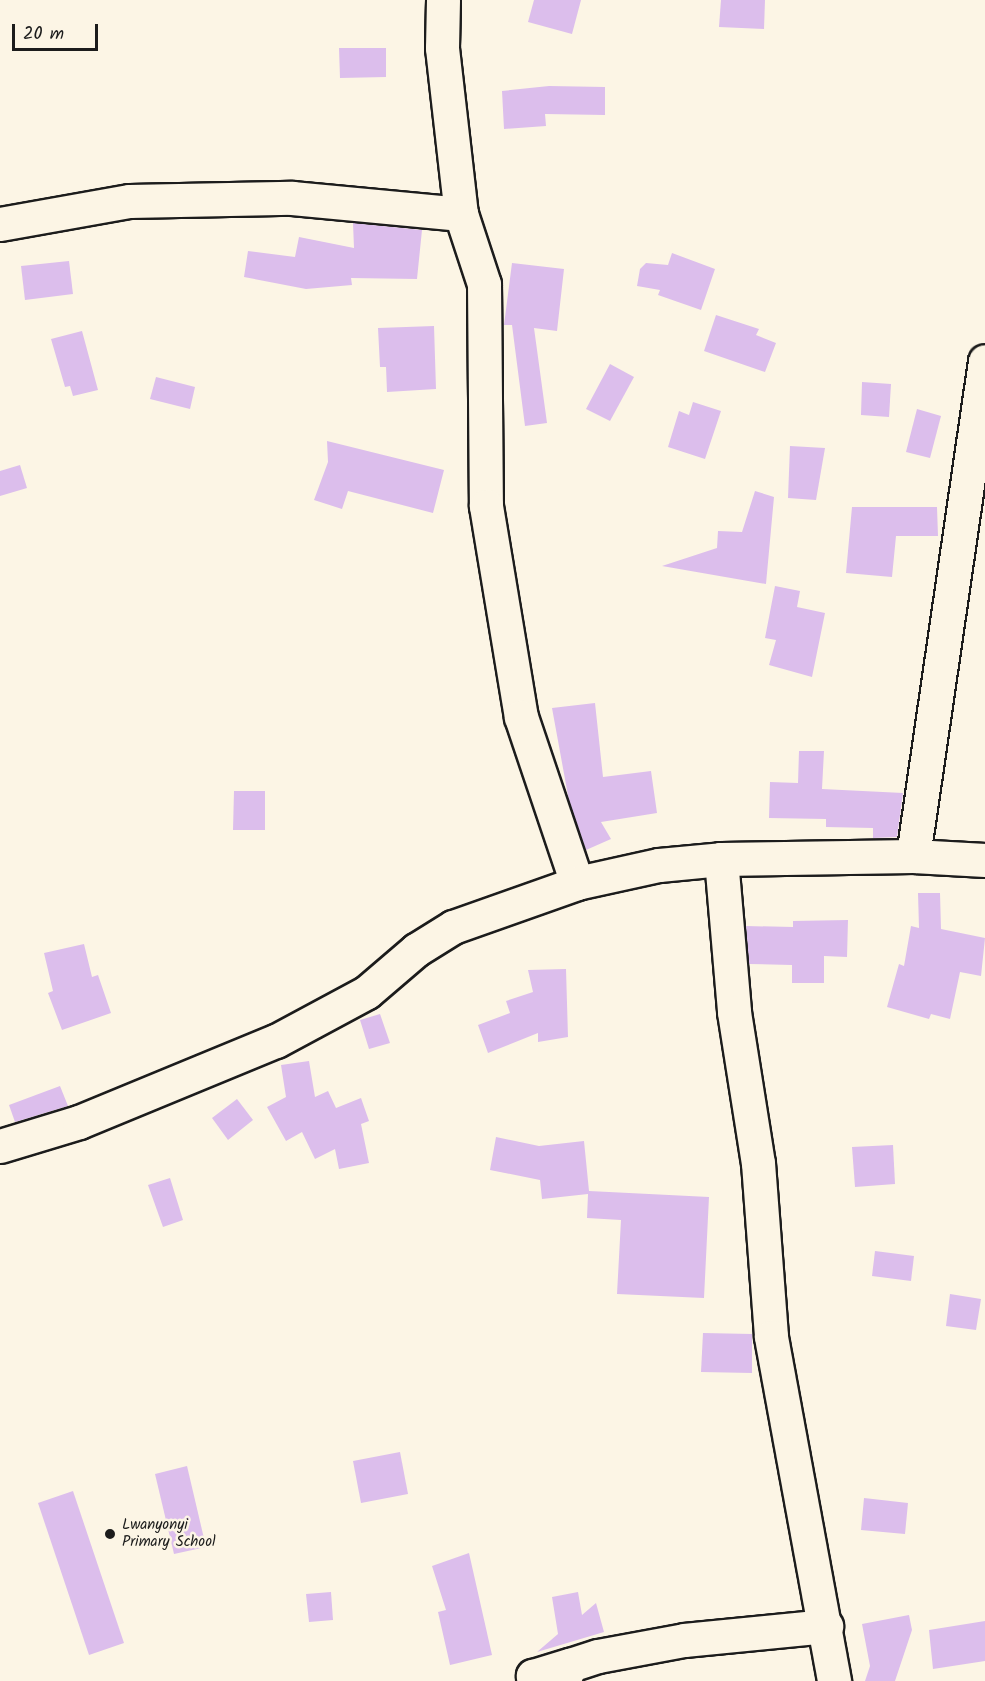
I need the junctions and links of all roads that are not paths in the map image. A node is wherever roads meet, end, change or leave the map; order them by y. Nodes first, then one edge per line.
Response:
1 (443, 0) edge
2 (462, 214) junction
3 (0, 224) edge
4 (985, 361) edge
5 (974, 508) edge
6 (913, 856) junction
7 (721, 859) junction
8 (985, 860) edge
9 (577, 883) junction
10 (0, 1146) edge
11 (825, 1626) junction
12 (561, 1676) edge
13 (834, 1681) edge

1 - 2 street
2 - 3 street
2 - 9 street
4 - 5 street
5 - 6 street
6 - 7 street
6 - 8 street
7 - 9 street
7 - 11 street
9 - 10 street
11 - 12 street
11 - 13 street

